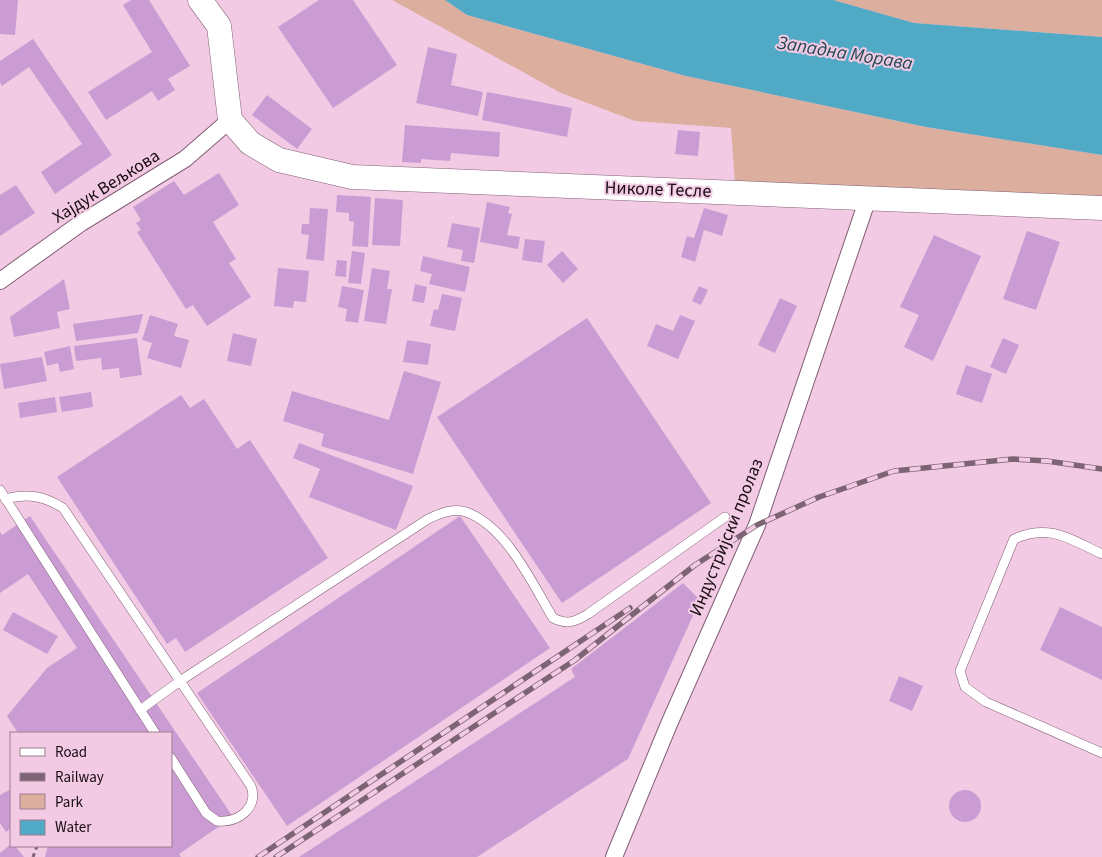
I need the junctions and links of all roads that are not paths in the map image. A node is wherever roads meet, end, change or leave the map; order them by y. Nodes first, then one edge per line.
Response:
1 (200, 0) edge
2 (230, 120) junction
3 (868, 198) junction
4 (1102, 208) edge
5 (0, 281) edge
6 (0, 490) edge
7 (5, 499) junction
8 (725, 517) dead end
9 (1102, 554) edge
10 (180, 681) junction
11 (140, 710) junction
12 (154, 732) edge
13 (1102, 753) edge
14 (172, 760) edge
15 (614, 857) edge

1 - 2 street
2 - 3 street, Николе Тесле
2 - 5 street, Хајдук Вељкова
3 - 4 street, Николе Тесле
3 - 15 street, Индустријски пролаз
6 - 7 lane
7 - 10 lane
7 - 11 lane
8 - 10 lane
9 - 13 lane
10 - 11 lane
10 - 14 lane
11 - 12 lane

